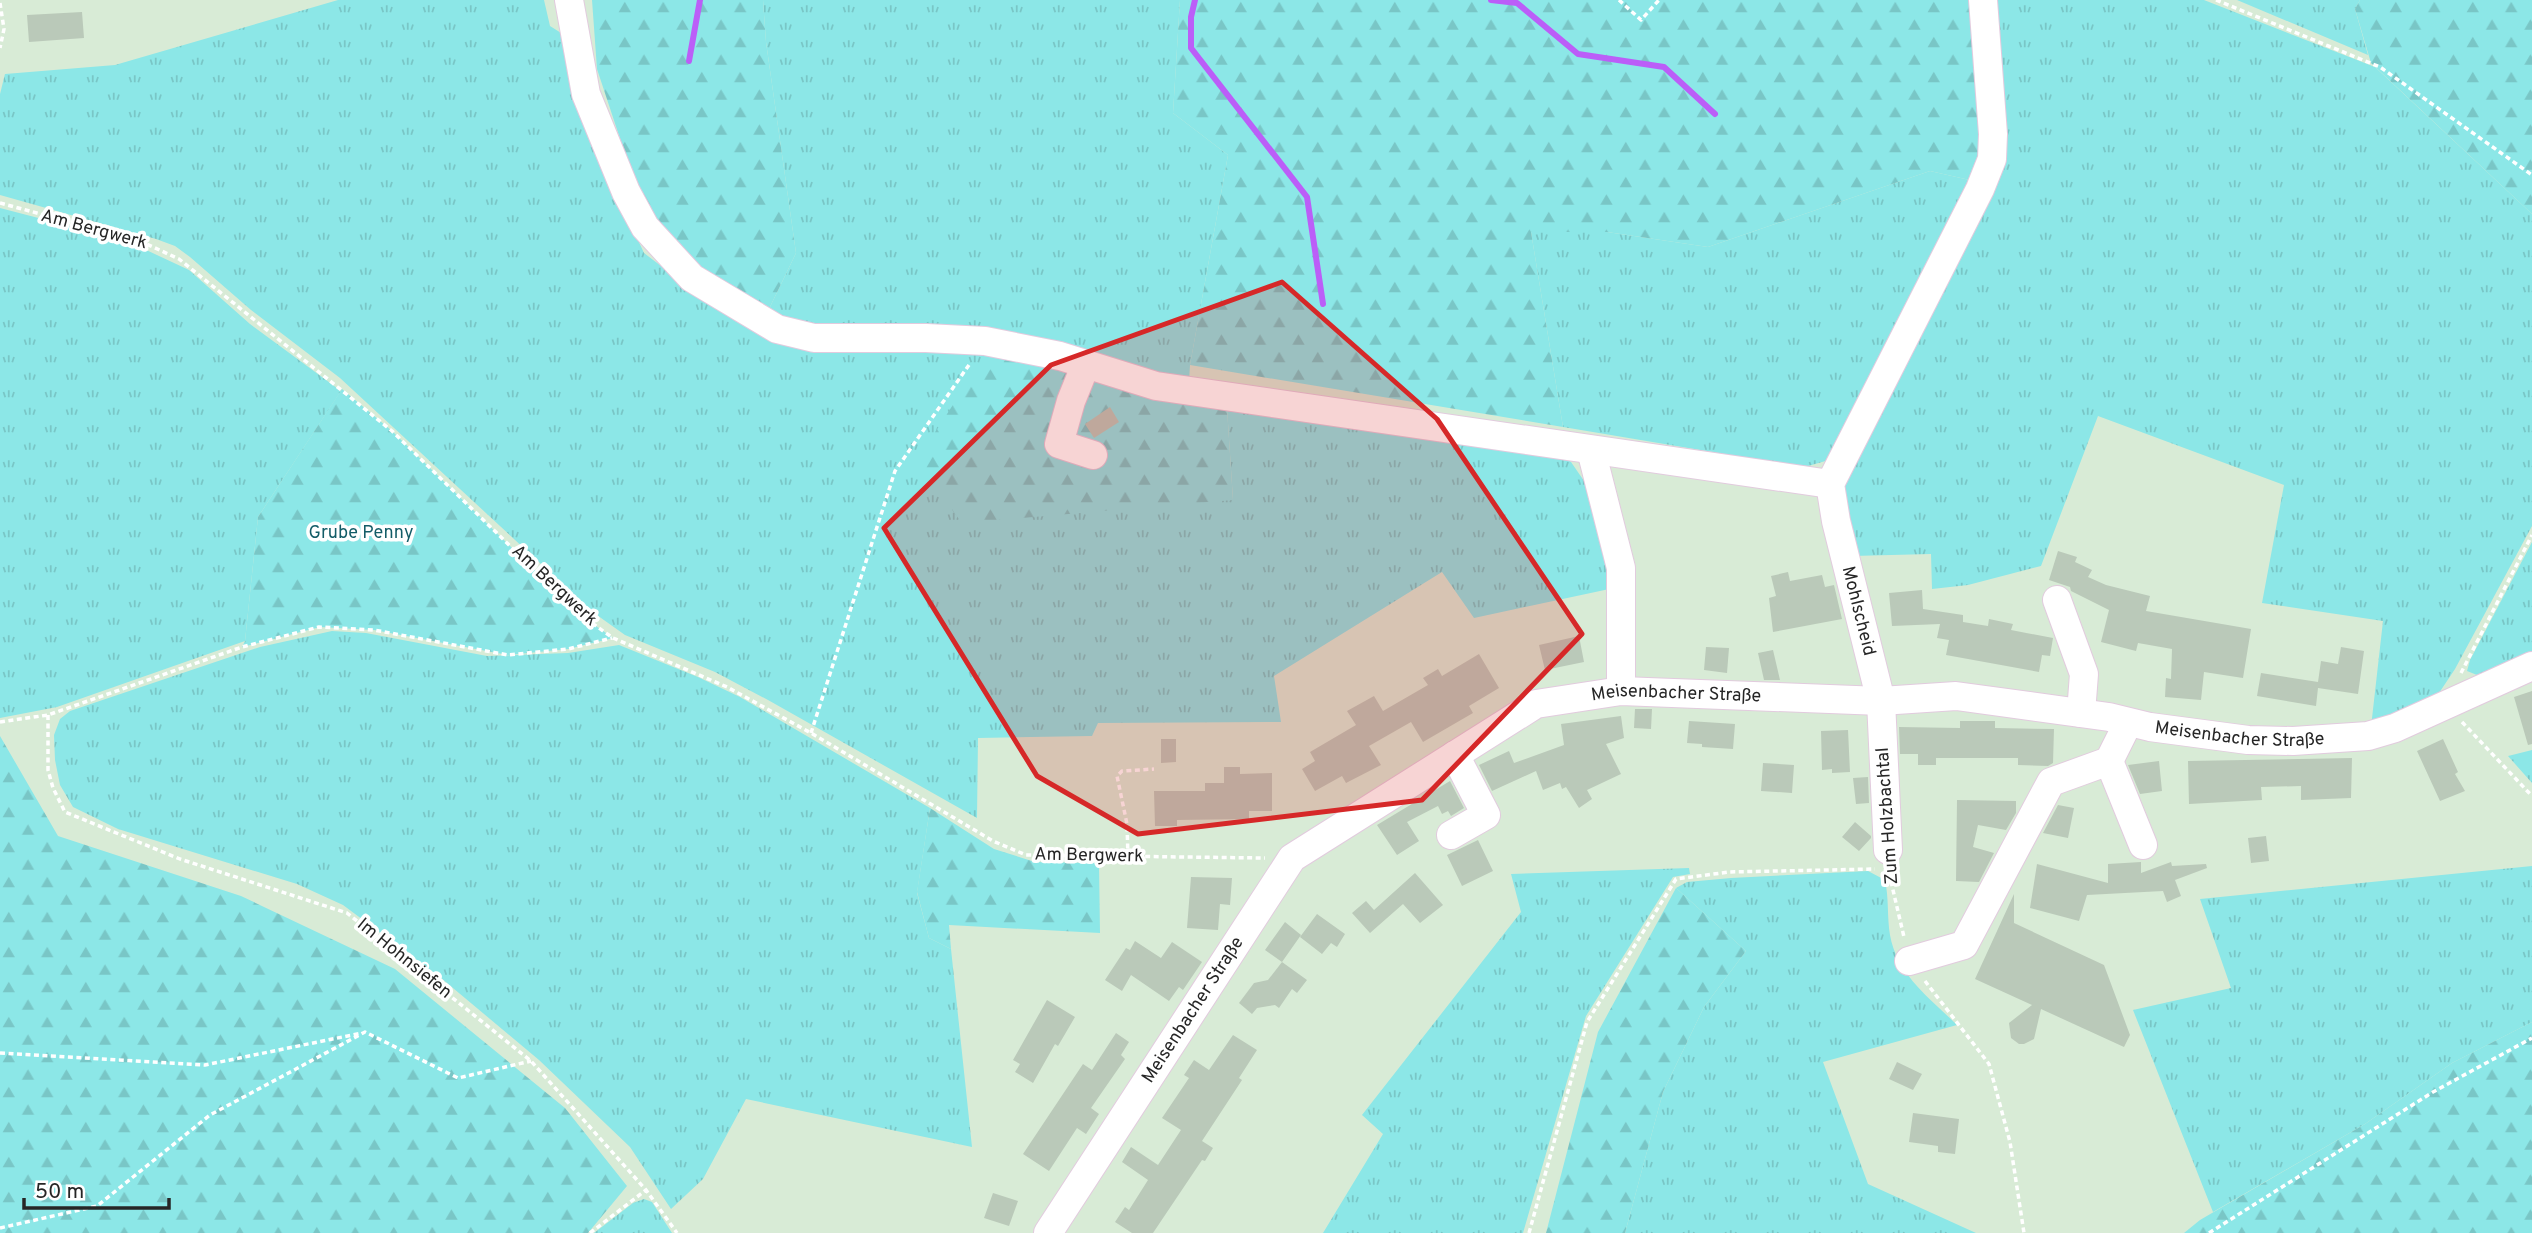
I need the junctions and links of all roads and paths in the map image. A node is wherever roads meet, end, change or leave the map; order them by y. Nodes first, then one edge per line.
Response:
1 (569, 0) edge
2 (1619, 0) edge
3 (1659, 0) edge
4 (1983, 0) edge
5 (2216, 0) edge
6 (0, 3) edge
7 (0, 48) edge
8 (2532, 175) edge
9 (0, 203) edge
10 (985, 341) junction
11 (1086, 364) junction
12 (1591, 450) junction
13 (1093, 455) dead end
14 (1830, 484) junction
15 (2532, 535) edge
16 (2057, 600) dead end
17 (612, 638) junction
18 (2532, 666) edge
19 (1621, 691) junction
20 (1881, 701) junction
21 (2451, 703) junction
22 (2081, 713) junction
23 (48, 715) junction
24 (0, 722) edge
25 (2128, 723) junction
26 (811, 733) junction
27 (1455, 755) junction
28 (2109, 761) junction
29 (1154, 769) dead end
30 (2532, 796) edge
31 (1451, 835) dead end
32 (2143, 845) dead end
33 (1128, 857) junction
34 (1292, 858) junction
35 (1888, 859) junction
36 (1909, 961) junction
37 (366, 1032) junction
38 (2532, 1038) edge
39 (0, 1053) edge
40 (531, 1061) junction
41 (646, 1190) junction
42 (0, 1228) edge
43 (590, 1233) edge
44 (677, 1233) edge
45 (1048, 1233) edge
46 (1529, 1233) edge
47 (2024, 1233) edge
48 (2209, 1233) edge

1 - 10 street
2 - 3 path
4 - 14 street
5 - 8 path
6 - 7 path
9 - 17 path, Am Bergwerk
10 - 11 street
10 - 26 path
11 - 12 street
11 - 13 street
12 - 14 street
12 - 19 street
14 - 20 street, Mohlscheid
15 - 21 path
16 - 22 street
17 - 23 path
17 - 26 path, Am Bergwerk
18 - 21 street, Meisenbacher Straße
19 - 20 street, Meisenbacher Straße
19 - 27 street, Meisenbacher Straße
20 - 22 street, Meisenbacher Straße
20 - 35 street, Zum Holzbachtal
21 - 25 street, Meisenbacher Straße
21 - 30 path
22 - 25 street, Meisenbacher Straße
23 - 24 path
23 - 40 path, Im Hohnsiefen
25 - 28 street
26 - 33 path, Am Bergwerk
27 - 31 street
27 - 34 street, Meisenbacher Straße
28 - 32 street
28 - 36 street
29 - 33 path
33 - 34 path, Am Bergwerk
34 - 45 street, Meisenbacher Straße
35 - 36 path, Zum Holzbachtal
35 - 46 path
36 - 47 path, Zum Holzbachtal
37 - 39 path
37 - 40 path
37 - 42 path
38 - 48 path
40 - 41 path, Im Hohnsiefen
41 - 43 path
41 - 44 path, Im Hohnsiefen

